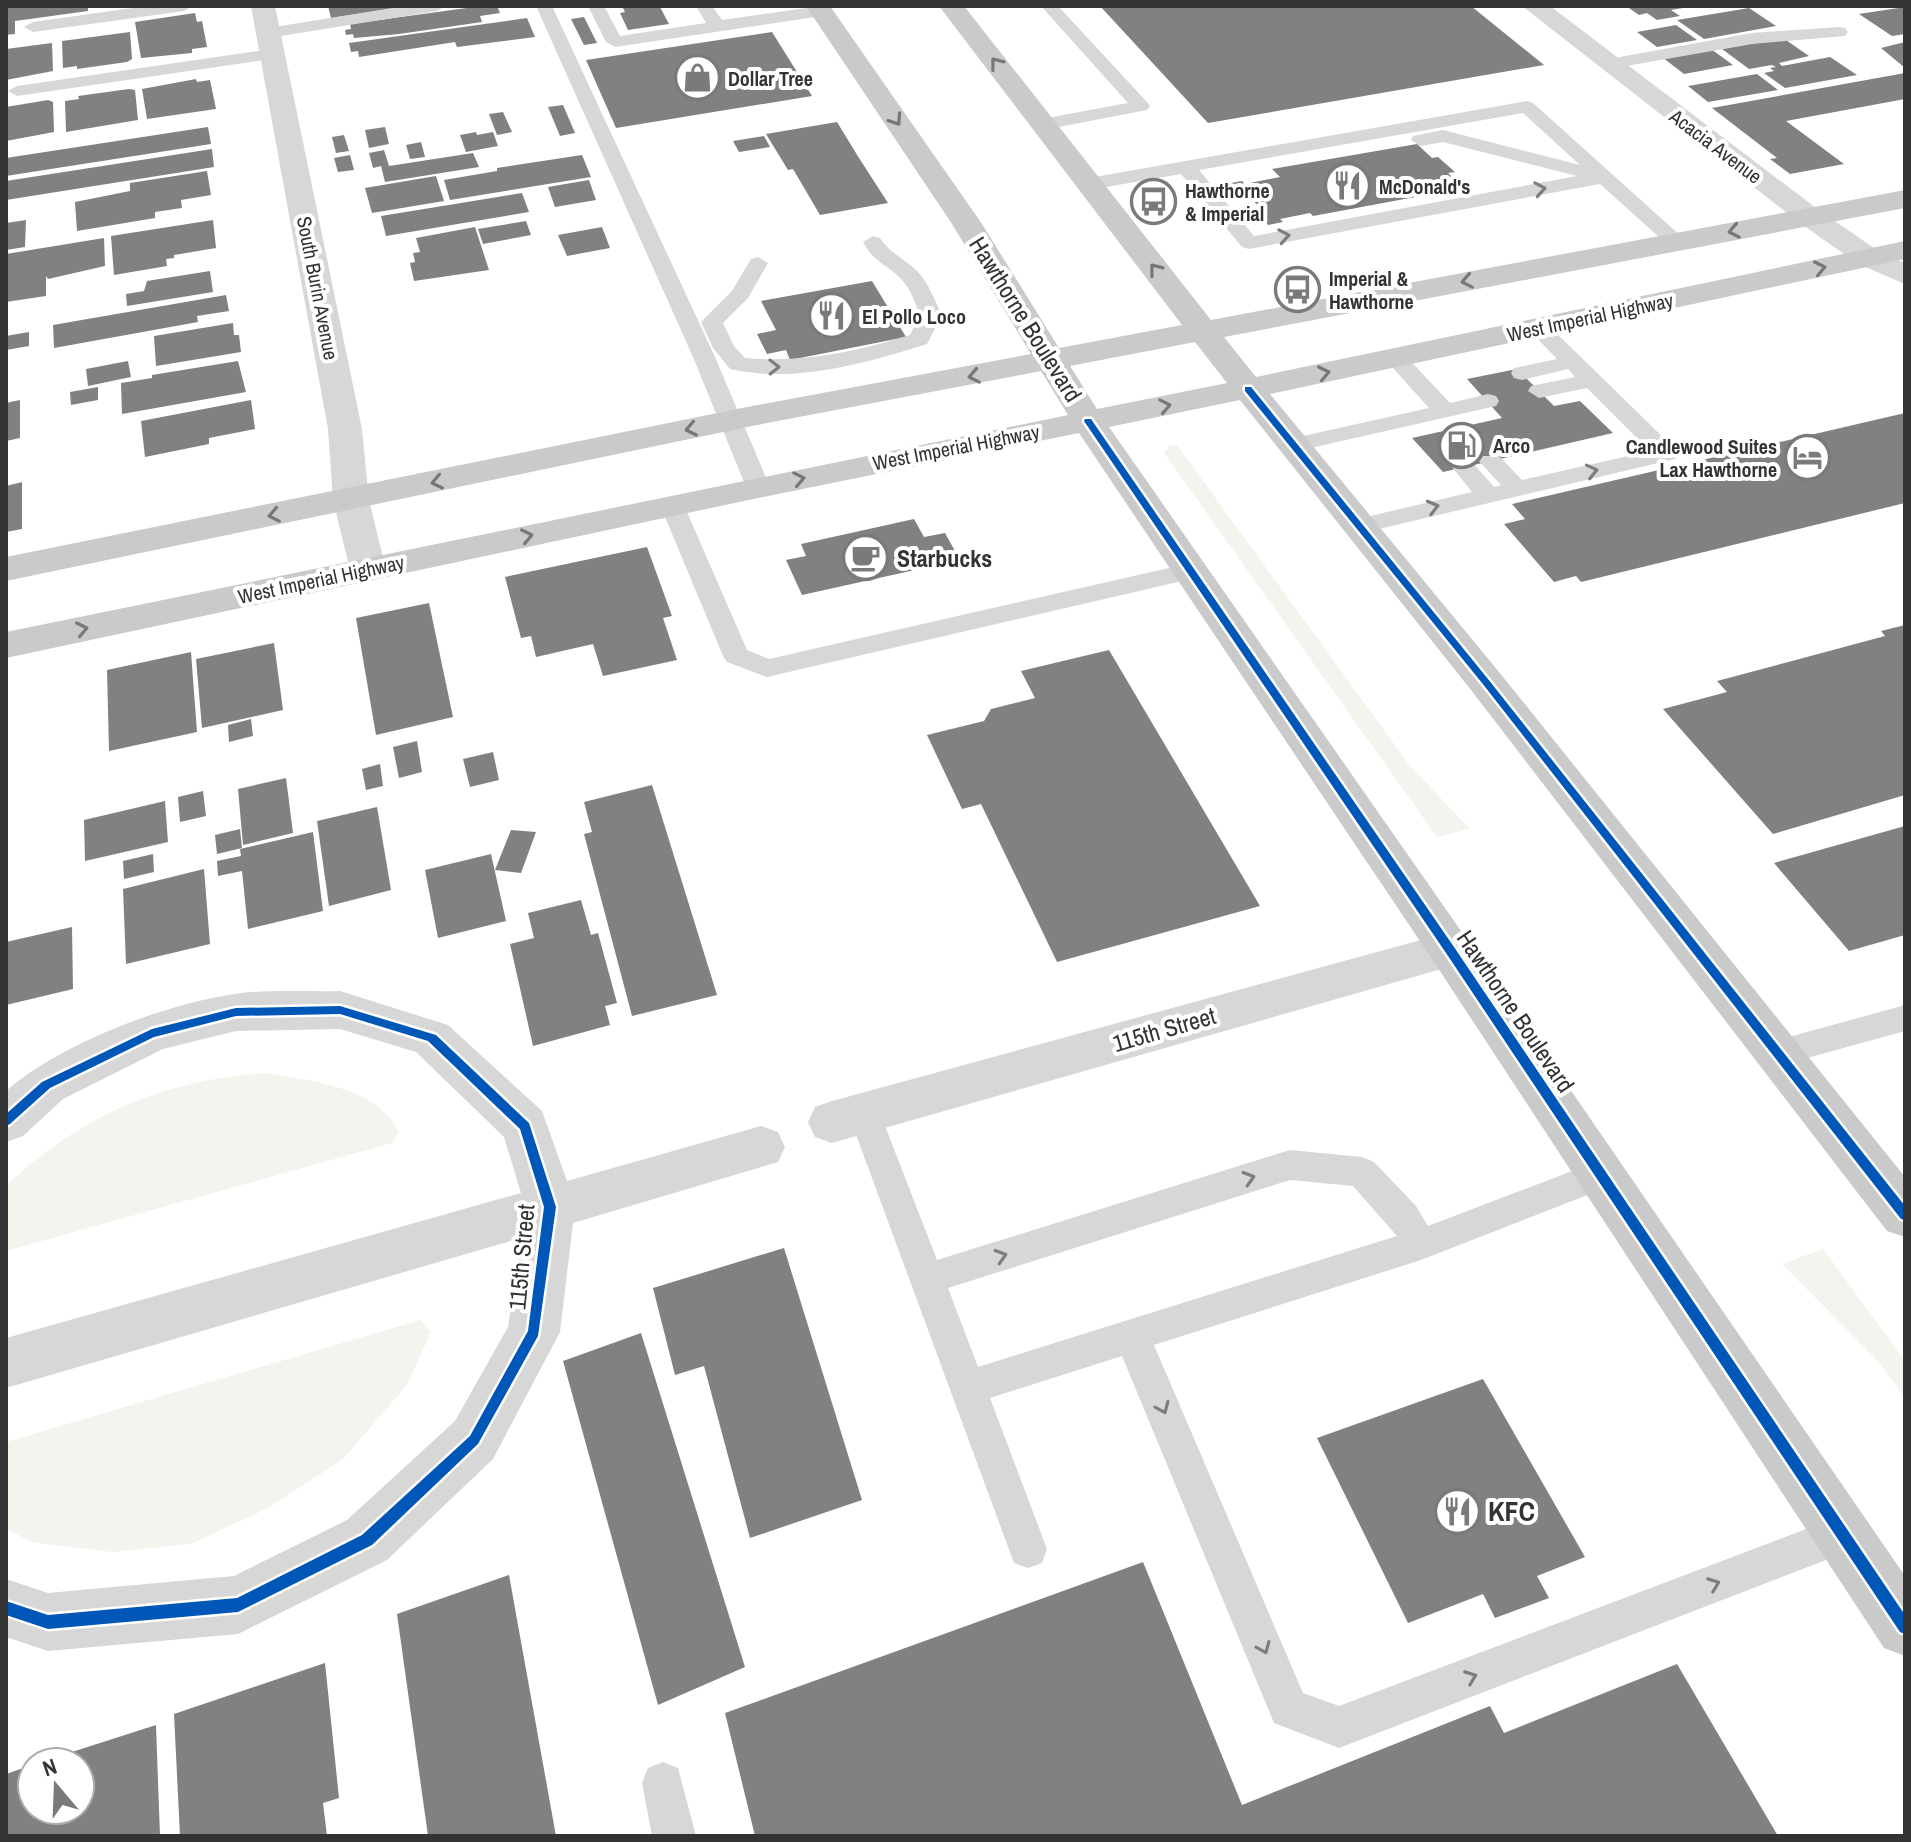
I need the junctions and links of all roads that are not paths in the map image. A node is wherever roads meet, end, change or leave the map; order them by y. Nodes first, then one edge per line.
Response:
1 (184, 6) edge
2 (437, 6) edge
3 (544, 6) edge
4 (596, 6) edge
5 (704, 6) edge
6 (951, 6) edge
7 (1049, 6) edge
8 (1534, 6) edge
9 (820, 9) edge
10 (717, 26) junction
11 (33, 27) dead end
12 (268, 31) edge
13 (1839, 32) dead end
14 (1609, 64) junction
15 (17, 91) dead end
16 (1043, 124) junction
17 (1260, 154) junction
18 (1186, 167) junction
19 (1605, 177) junction
20 (1089, 184) junction
21 (1905, 199) edge
22 (1810, 217) junction
23 (873, 242) dead end
24 (1676, 242) junction
25 (1905, 250) edge
26 (1869, 258) junction
27 (758, 263) dead end
28 (1905, 275) edge
29 (1538, 328) junction
30 (1203, 331) junction
31 (1395, 358) junction
32 (1051, 360) junction
33 (1571, 362) junction
34 (1522, 373) dead end
35 (1592, 380) junction
36 (1471, 384) dead end
37 (1248, 389) junction
38 (1539, 391) dead end
39 (1429, 393) junction
40 (1488, 401) dead end
41 (1453, 419) junction
42 (731, 421) junction
43 (1088, 421) junction
44 (1293, 445) junction
45 (1491, 461) dead end
46 (1464, 467) dead end
47 (758, 487) junction
48 (1517, 489) junction
49 (1488, 495) junction
50 (351, 500) junction
51 (672, 505) junction
52 (1358, 526) junction
53 (6, 569) edge
54 (368, 570) junction
55 (1191, 571) junction
56 (6, 645) edge
57 (1450, 950) junction
58 (1905, 1018) edge
59 (1778, 1053) junction
60 (848, 1118) joint
61 (6, 1121) edge
62 (761, 1147) dead end
63 (1601, 1175) junction
64 (550, 1207) junction
65 (1905, 1215) edge
66 (1421, 1244) junction
67 (926, 1279) junction
68 (1132, 1337) junction
69 (6, 1363) edge
70 (967, 1388) junction
71 (1843, 1534) junction
72 (1028, 1549) dead end
73 (6, 1608) edge
74 (1905, 1627) edge
75 (663, 1783) dead end
76 (674, 1836) edge

1 - 11 lane
2 - 12 lane
3 - 42 lane
4 - 10 lane
5 - 10 lane
16 -> 6 main road
7 - 16 lane
8 - 14 street, Acacia Avenue
9 - 10 lane
9 -> 32 main road, Hawthorne Boulevard
12 - 15 lane
12 - 50 street, South Burin Avenue
13 - 14 lane
14 - 22 street, Acacia Avenue
16 - 20 main road
17 - 18 lane
17 - 19 lane
17 - 19 lane
18 -> 19 lane
18 - 20 lane
19 - 24 lane
30 -> 20 main road
21 - 22 main road
22 -> 24 main road
22 - 26 street, Acacia Avenue
27 -> 23 lane
24 -> 30 main road
25 - 26 main road, West Imperial Highway
26 - 28 street, Acacia Avenue
29 -> 26 main road, West Imperial Highway
29 - 31 main road, West Imperial Highway
29 - 33 lane
30 - 32 main road
30 - 37 main road
37 -> 31 main road, West Imperial Highway
31 - 39 lane
32 -> 42 main road
32 - 43 main road, Hawthorne Boulevard
33 - 34 lane
33 - 35 lane
35 - 38 lane
48 -> 35 lane
36 - 39 lane
43 -> 37 main road, West Imperial Highway
37 - 44 main road
39 - 41 lane
40 - 41 lane
41 - 44 lane
42 - 47 lane
42 -> 50 main road
47 -> 43 main road, West Imperial Highway
43 - 55 main road, Hawthorne Boulevard
44 - 52 main road
45 - 48 lane
46 - 49 lane
47 - 51 main road, West Imperial Highway
48 - 49 lane
52 -> 49 lane
50 -> 53 main road
50 - 54 street, South Burin Avenue
54 -> 51 main road, West Imperial Highway
51 - 55 lane
52 - 59 main road
56 -> 54 main road, West Imperial Highway
55 - 57 main road, Hawthorne Boulevard
57 - 60 street, 115th Street
57 - 63 main road, Hawthorne Boulevard
58 - 59 lane
59 - 65 main road
60 - 67 lane
61 - 64 street, 115th Street
62 - 64 street, 115th Street
63 - 66 lane
63 - 71 main road, Hawthorne Boulevard
64 - 69 street, 115th Street
64 - 73 street, 115th Street
67 -> 66 lane
66 - 68 lane
67 - 70 lane
68 - 70 lane
68 -> 71 lane
70 - 72 lane
71 - 74 main road, Hawthorne Boulevard
75 - 76 lane

